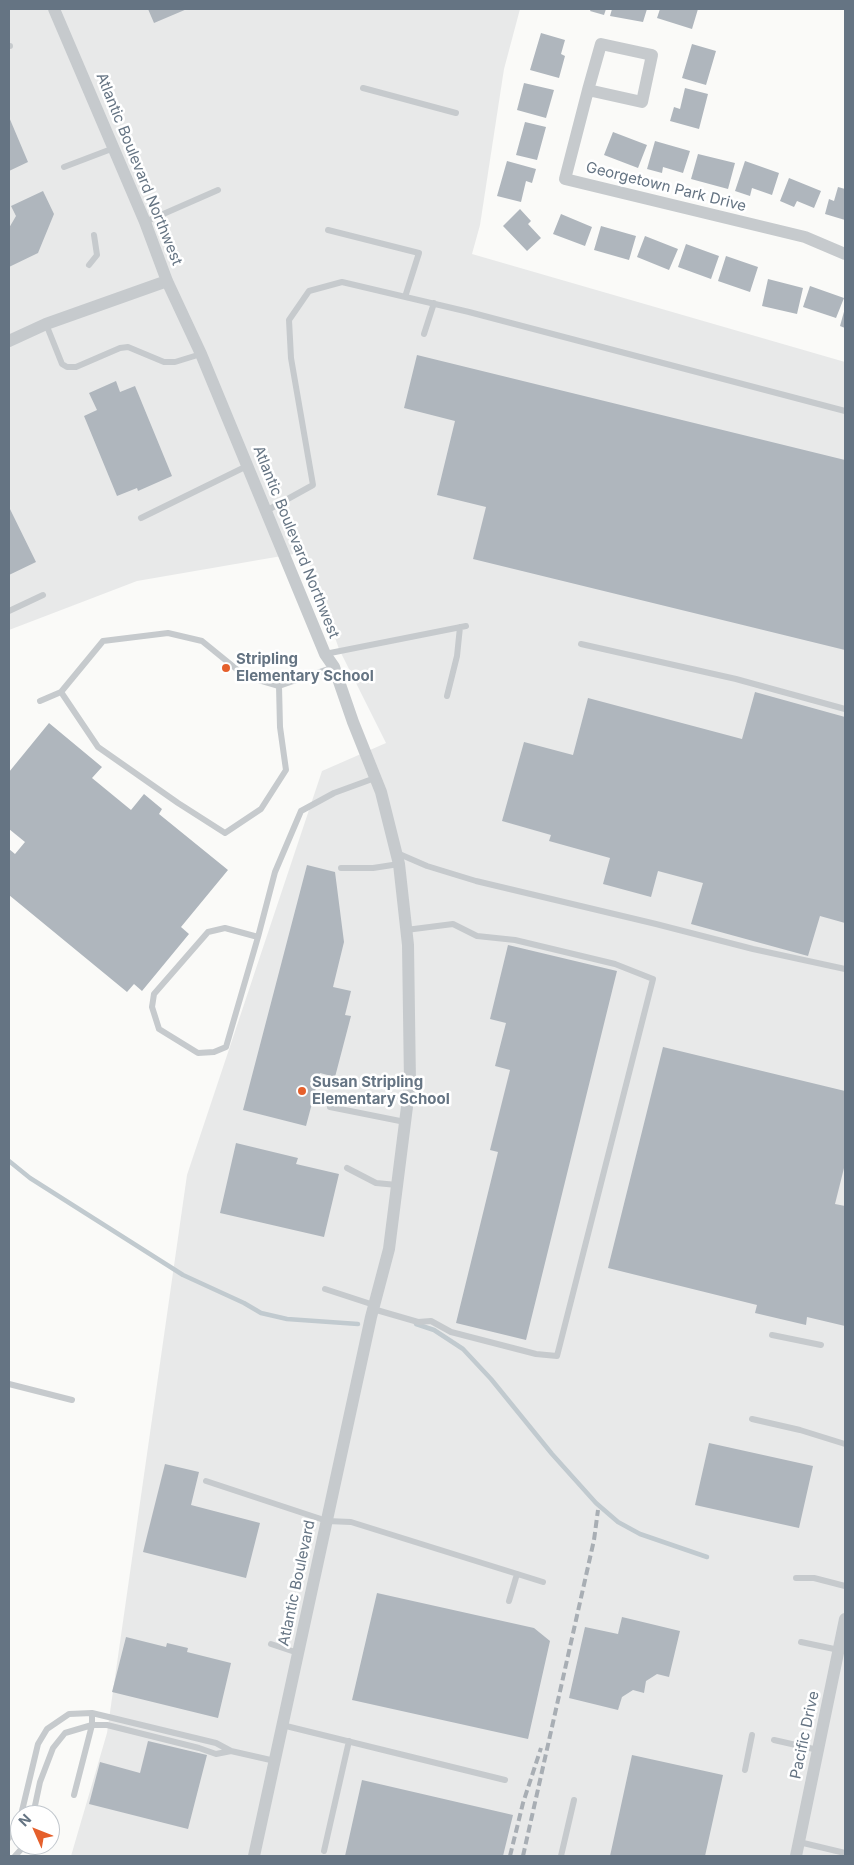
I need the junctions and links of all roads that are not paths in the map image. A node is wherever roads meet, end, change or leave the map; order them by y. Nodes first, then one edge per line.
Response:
1 (54, 9) edge
2 (363, 88) dead end
3 (588, 90) junction
4 (456, 113) dead end
5 (114, 148) junction
6 (64, 167) dead end
7 (218, 190) dead end
8 (146, 222) junction
9 (328, 230) dead end
10 (94, 235) dead end
11 (845, 254) edge
12 (89, 265) dead end
13 (167, 281) junction
14 (405, 297) junction
15 (434, 303) junction
16 (46, 324) junction
17 (424, 334) dead end
18 (9, 341) edge
19 (201, 354) junction
20 (845, 411) edge
21 (248, 466) junction
22 (266, 511) junction
23 (141, 518) dead end
24 (43, 594) dead end
25 (9, 610) edge
26 (581, 644) dead end
27 (325, 654) junction
28 (334, 667) junction
29 (279, 686) junction
30 (61, 692) junction
31 (447, 696) dead end
32 (40, 701) dead end
33 (845, 709) edge
34 (375, 778) junction
35 (398, 858) junction
36 (341, 868) dead end
37 (406, 930) junction
38 (258, 936) junction
39 (845, 969) edge
40 (330, 1107) dead end
41 (405, 1122) junction
42 (347, 1168) dead end
43 (397, 1185) junction
44 (325, 1289) dead end
45 (373, 1310) junction
46 (772, 1334) dead end
47 (821, 1345) dead end
48 (9, 1384) edge
49 (72, 1400) dead end
50 (752, 1419) dead end
51 (845, 1444) edge
52 (206, 1481) dead end
53 (327, 1521) junction
54 (517, 1574) junction
55 (796, 1578) dead end
56 (543, 1582) dead end
57 (845, 1586) edge
58 (510, 1601) dead end
59 (845, 1619) edge
60 (801, 1642) dead end
61 (272, 1644) dead end
62 (839, 1650) junction
63 (298, 1653) junction
64 (92, 1712) junction
65 (92, 1724) junction
66 (282, 1725) junction
67 (752, 1735) dead end
68 (774, 1740) dead end
69 (349, 1741) junction
70 (818, 1750) junction
71 (231, 1751) junction
72 (275, 1761) junction
73 (745, 1770) dead end
74 (505, 1780) dead end
75 (74, 1795) dead end
76 (574, 1800) dead end
77 (23, 1805) edge
78 (35, 1805) edge
79 (799, 1842) junction
80 (324, 1851) dead end
81 (845, 1853) edge
82 (254, 1856) edge
83 (561, 1856) edge
84 (796, 1856) edge

1 - 5 street, Atlantic Boulevard Northwest
2 - 4 lane
3 - 3 street, Georgetown Park Drive
3 - 11 street, Georgetown Park Drive
5 - 6 lane
5 - 8 street, Atlantic Boulevard Northwest
7 - 8 lane
8 - 13 street, Atlantic Boulevard Northwest
9 - 14 lane
10 - 12 lane
13 - 16 street
13 - 19 street, Atlantic Boulevard Northwest
14 - 15 lane
14 - 22 lane
15 - 17 lane
15 - 20 lane
16 - 18 street
16 - 19 lane
19 - 21 street, Atlantic Boulevard Northwest
21 - 22 street, Atlantic Boulevard Northwest
21 - 23 lane
22 - 27 street, Atlantic Boulevard Northwest
24 - 25 lane
26 - 33 lane
27 - 28 street, Atlantic Boulevard Northwest
27 - 31 lane
28 - 29 lane
28 - 34 street, Atlantic Boulevard Northwest
29 - 30 lane
29 - 30 lane
30 - 32 lane
34 - 35 street, Atlantic Boulevard Northwest
34 - 38 lane
35 - 36 lane
35 - 37 street, Atlantic Boulevard Northwest
35 - 39 lane
37 - 41 street, Atlantic Boulevard Northwest
37 - 45 lane
38 - 38 lane
40 - 41 lane
41 - 43 street, Atlantic Boulevard Northwest
42 - 43 lane
43 - 45 street, Atlantic Boulevard Northwest
44 - 45 lane
45 - 53 street, Atlantic Boulevard
46 - 47 lane
48 - 49 lane
50 - 51 lane
52 - 53 lane
53 - 54 lane
53 - 63 street, Atlantic Boulevard
54 - 56 lane
54 - 58 lane
55 - 57 lane
59 - 62 street, Pacific Drive
60 - 62 lane
61 - 63 lane
62 - 70 street, Pacific Drive
63 - 66 street, Atlantic Boulevard
64 - 65 lane
64 - 71 lane
64 - 77 lane
65 - 71 lane
65 - 75 lane
65 - 78 lane
66 - 69 lane
66 - 72 street, Atlantic Boulevard
67 - 73 lane
68 - 70 lane
69 - 74 lane
69 - 80 lane
70 - 79 street, Pacific Drive
71 - 72 lane
72 - 82 street, Atlantic Boulevard
76 - 83 lane
79 - 81 lane
79 - 84 street, Pacific Drive

